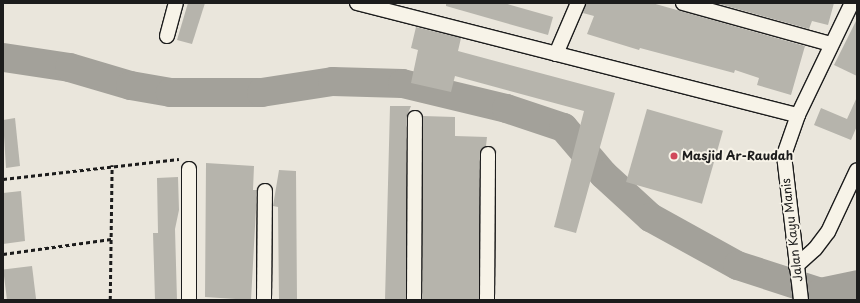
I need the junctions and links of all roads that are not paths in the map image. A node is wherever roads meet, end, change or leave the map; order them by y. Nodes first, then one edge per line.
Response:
1 (176, 3) edge
2 (357, 3) edge
3 (578, 3) edge
4 (682, 3) edge
5 (852, 3) edge
6 (167, 36) dead end
7 (831, 44) junction
8 (556, 54) junction
9 (798, 115) junction
10 (415, 118) dead end
11 (488, 154) dead end
12 (189, 169) road end
13 (857, 170) edge
14 (265, 191) dead end
15 (796, 266) junction
16 (189, 300) edge
17 (264, 300) edge
18 (414, 300) edge
19 (487, 300) edge
20 (801, 300) edge

1 - 6 street
2 - 8 street
3 - 8 street
4 - 7 street
5 - 7 street, Jalan Kayu Manis
7 - 9 street, Jalan Kayu Manis
8 - 9 street
9 - 15 street, Jalan Kayu Manis
10 - 18 street
11 - 19 street
12 - 16 street
13 - 15 street
14 - 17 street
15 - 20 street, Jalan Kayu Manis

